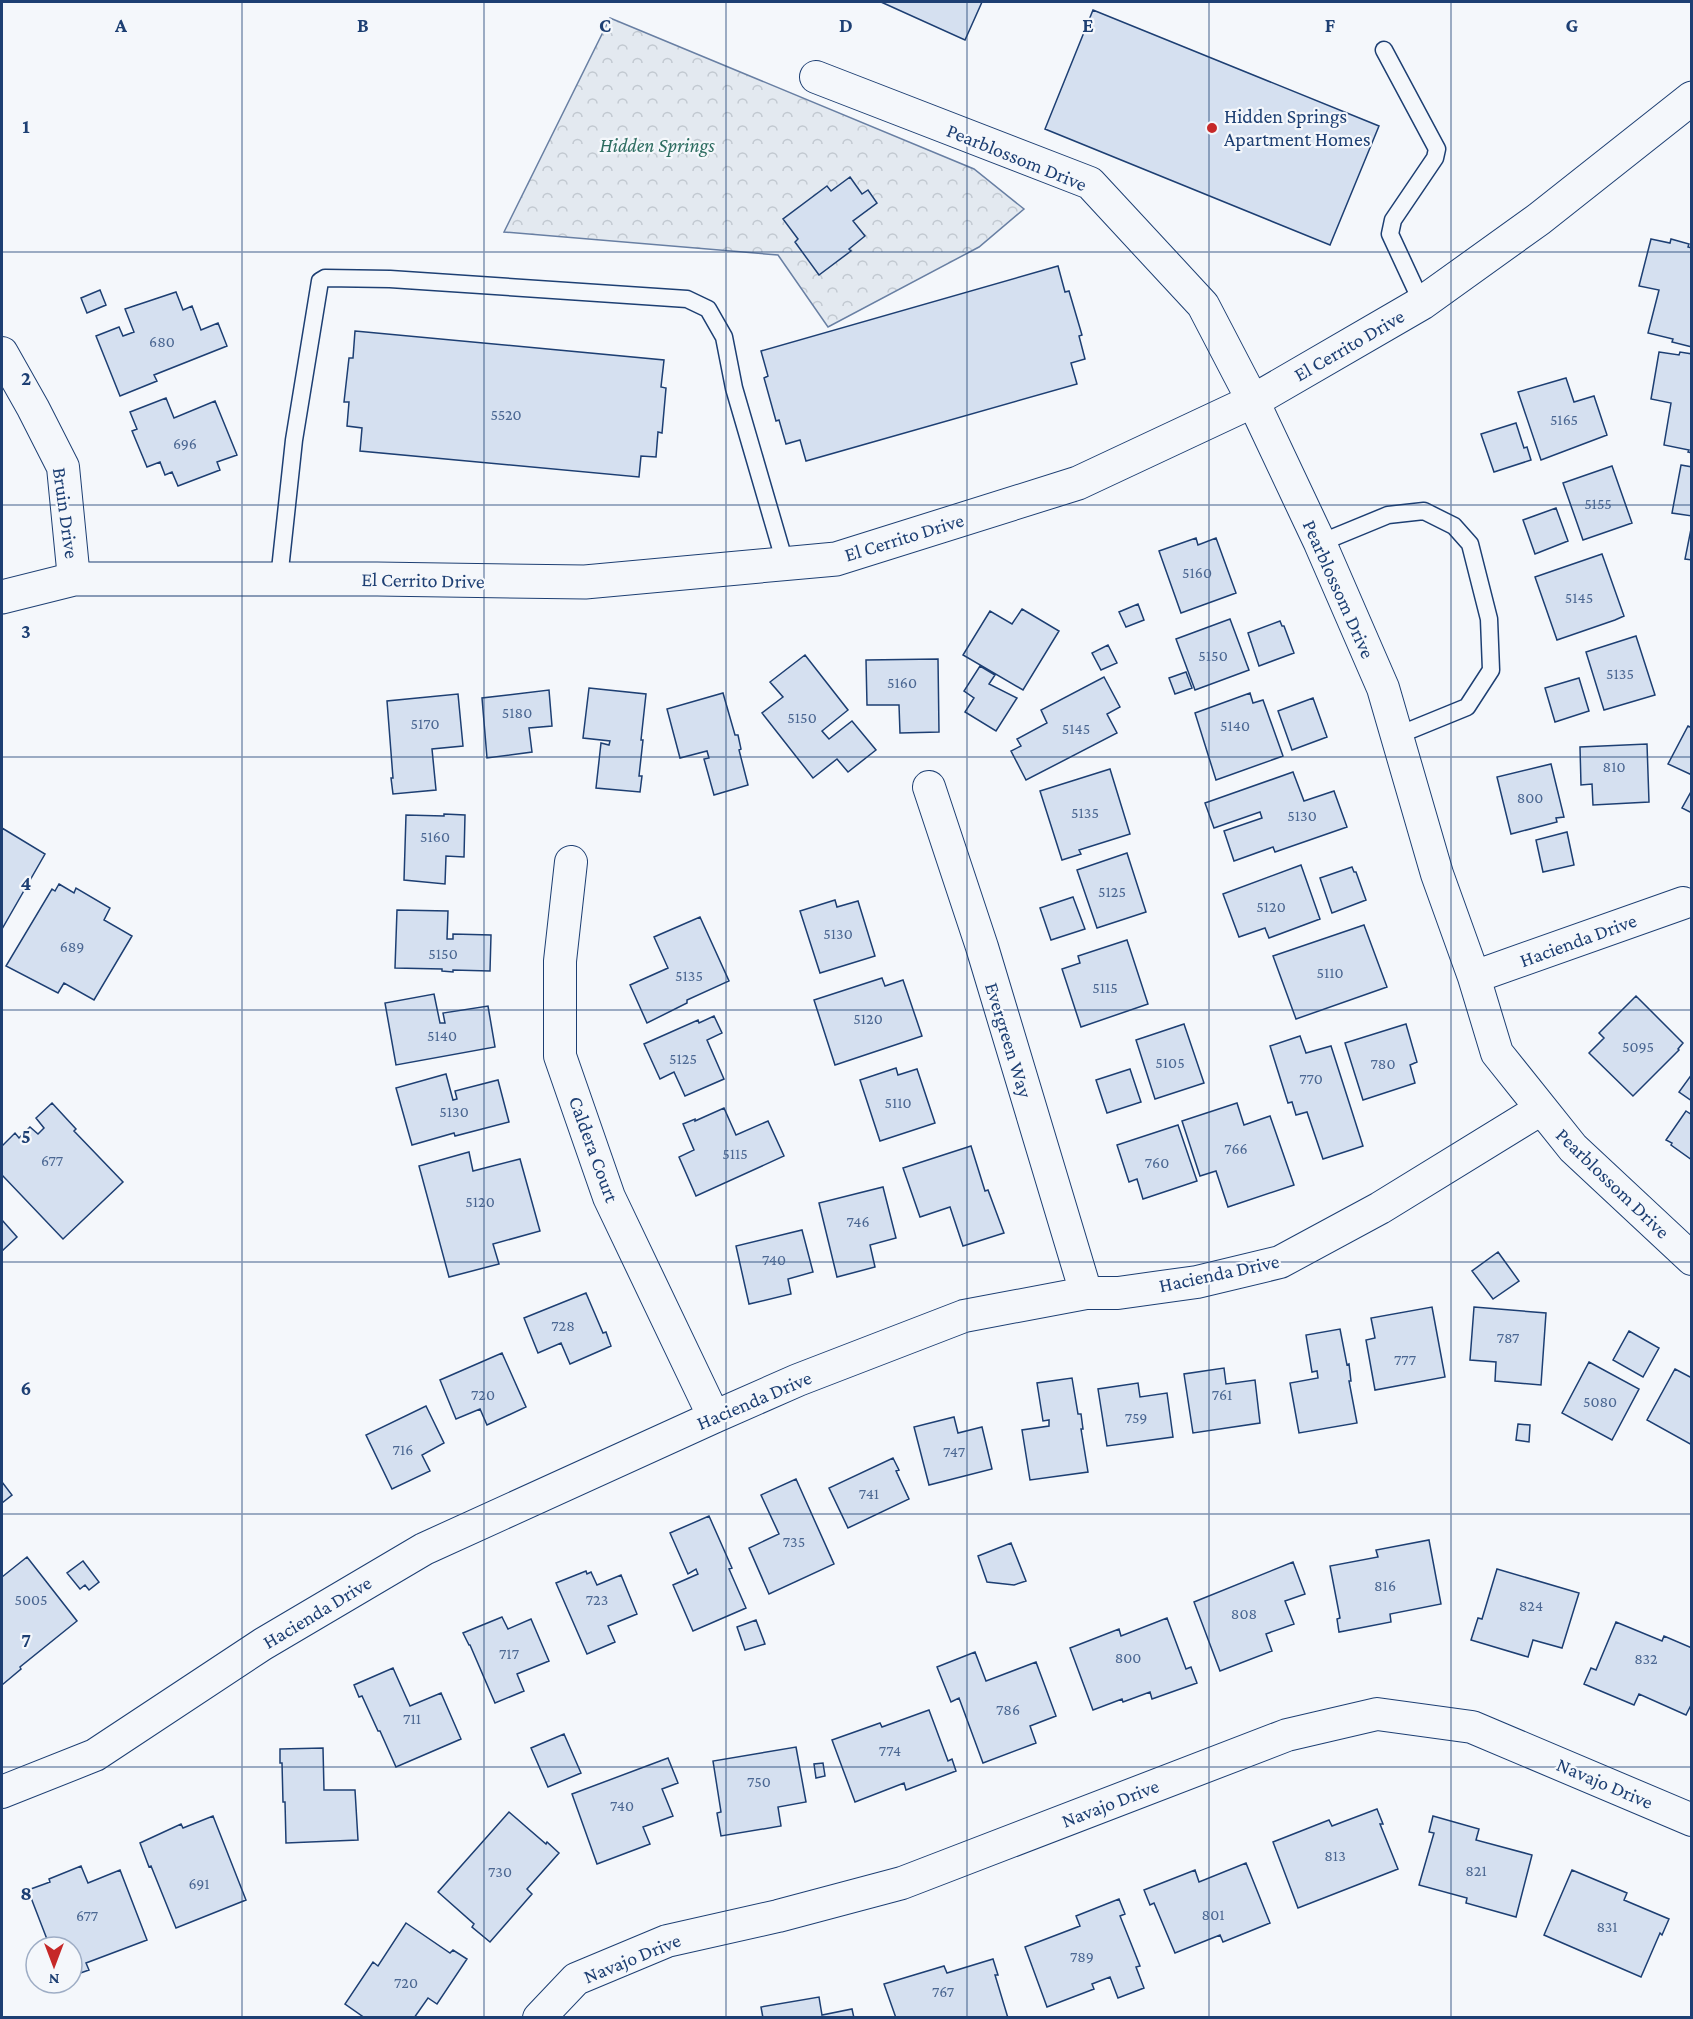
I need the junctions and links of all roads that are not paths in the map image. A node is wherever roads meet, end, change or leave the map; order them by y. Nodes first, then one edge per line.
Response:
1 (1384, 50) dead end
2 (816, 77) dead end
3 (1692, 98) edge
4 (1422, 303) junction
5 (2, 353) edge
6 (1253, 401) junction
7 (1320, 543) junction
8 (785, 563) junction
9 (74, 579) junction
10 (279, 579) junction
11 (2, 597) edge
12 (1396, 736) junction
13 (930, 787) dead end
14 (571, 862) dead end
15 (1683, 903) dead end
16 (1474, 977) junction
17 (1541, 1109) junction
18 (1692, 1259) edge
19 (1086, 1293) junction
20 (714, 1417) junction
21 (2, 1792) edge
22 (1692, 1820) edge
23 (539, 2018) edge

1 - 4 lane
2 - 6 street, Pearblossom Drive
3 - 4 street, El Cerrito Drive
4 - 6 street, El Cerrito Drive
5 - 9 street, Bruin Drive
6 - 7 street, Pearblossom Drive
6 - 8 street, El Cerrito Drive
7 - 12 street, Pearblossom Drive
7 - 12 lane
8 - 10 street, El Cerrito Drive
8 - 10 lane
9 - 10 street, El Cerrito Drive
9 - 11 street, El Cerrito Drive
12 - 16 street, Pearblossom Drive
13 - 19 street, Evergreen Way
14 - 20 street, Caldera Court
15 - 16 street, Hacienda Drive
16 - 17 street, Pearblossom Drive
17 - 18 street, Pearblossom Drive
17 - 19 street, Hacienda Drive
19 - 20 street, Hacienda Drive
20 - 21 street, Hacienda Drive
22 - 23 street, Navajo Drive

